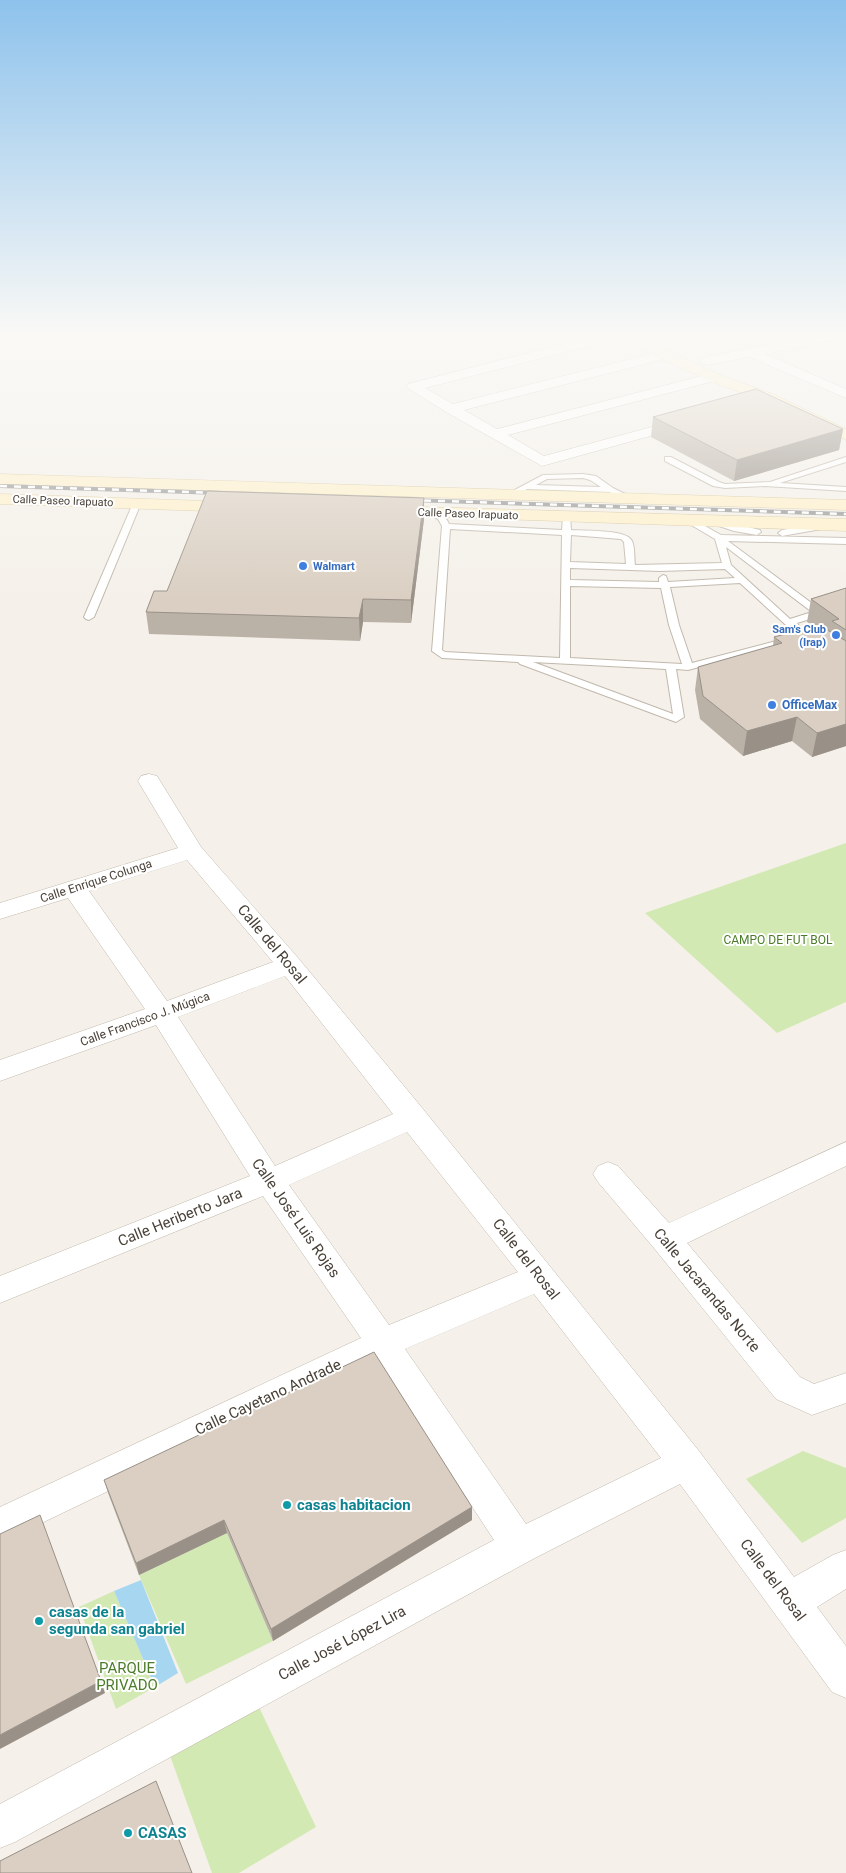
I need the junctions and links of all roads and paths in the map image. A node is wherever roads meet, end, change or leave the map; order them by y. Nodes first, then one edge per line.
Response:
1 (478, 424) edge
2 (532, 424) edge
3 (673, 424) edge
4 (825, 424) edge
5 (495, 434) junction
6 (846, 434) edge
7 (668, 459) dead end
8 (846, 459) edge
9 (0, 479) edge
10 (765, 484) junction
11 (846, 489) edge
12 (610, 490) junction
13 (517, 491) junction
14 (629, 498) junction
15 (0, 499) edge
16 (137, 503) junction
17 (846, 505) edge
18 (254, 507) edge
19 (373, 511) edge
20 (439, 519) junction
21 (567, 525) junction
22 (840, 525) edge
23 (716, 529) junction
24 (802, 540) junction
25 (846, 541) edge
26 (566, 565) junction
27 (727, 566) junction
28 (632, 567) junction
29 (660, 568) junction
30 (743, 580) junction
31 (566, 583) junction
32 (664, 585) junction
33 (846, 605) edge
34 (818, 612) junction
35 (89, 617) dead end
36 (791, 626) junction
37 (807, 636) edge
38 (514, 659) junction
39 (565, 660) junction
40 (688, 666) junction
41 (671, 667) junction
42 (149, 781) dead end
43 (192, 850) junction
44 (74, 888) junction
45 (0, 911) edge
46 (290, 964) junction
47 (162, 1013) junction
48 (0, 1071) edge
49 (413, 1117) junction
50 (846, 1153) edge
51 (608, 1174) dead end
52 (269, 1181) junction
53 (665, 1239) junction
54 (540, 1277) junction
55 (0, 1290) edge
56 (383, 1342) junction
57 (846, 1388) edge
58 (686, 1463) junction
59 (0, 1525) edge
60 (520, 1546) junction
61 (846, 1568) edge
62 (789, 1602) junction
63 (846, 1678) edge
64 (0, 1827) edge

1 - 5 street
2 - 5 street
3 - 5 street
4 - 6 main road
7 - 10 lane
8 - 10 lane
9 - 13 main road, Calle Paseo Irapuato
10 - 11 lane
12 - 13 lane
12 - 13 lane
12 - 14 lane
13 - 14 main road, Calle Paseo Irapuato
14 - 17 main road, Calle Paseo Irapuato
15 - 16 main road, Calle Paseo Irapuato
16 - 18 main road, Calle Paseo Irapuato
16 - 35 lane
19 - 20 main road, Calle Paseo Irapuato
20 - 21 main road, Calle Paseo Irapuato
20 - 38 lane
21 - 23 main road, Calle Paseo Irapuato
21 - 26 lane
21 - 28 lane
22 - 23 main road, Calle Paseo Irapuato
22 - 24 main road
23 - 24 lane
23 - 27 lane
23 - 34 lane
24 - 25 lane
26 - 28 lane
26 - 31 lane
27 - 29 lane
27 - 30 lane
28 - 29 lane
29 - 32 lane
30 - 32 lane
30 - 36 lane
31 - 32 lane
31 - 39 lane
32 - 40 lane
33 - 34 lane
34 - 36 lane
36 - 37 lane
36 - 40 lane
38 - 39 lane
38 - 41 lane
39 - 41 lane
40 - 41 lane
42 - 43 street, Calle del Rosal
43 - 44 street, Calle Enrique Colunga
43 - 46 street, Calle del Rosal
44 - 45 street, Calle Enrique Colunga
44 - 47 street, Calle José Luis Rojas
46 - 47 street, Calle Francisco J. Múgica
46 - 49 street, Calle del Rosal
47 - 48 street, Calle Francisco J. Múgica
47 - 52 street, Calle José Luis Rojas
49 - 52 street, Calle Heriberto Jara
49 - 54 street, Calle del Rosal
50 - 53 street
51 - 53 street, Calle Jacarandas Norte
52 - 55 street, Calle Heriberto Jara
52 - 56 street, Calle José Luis Rojas
53 - 57 street, Calle Jacarandas Norte
54 - 56 street, Calle Cayetano Andrade
54 - 58 street, Calle del Rosal
56 - 59 street, Calle Cayetano Andrade
56 - 60 street, Calle José Luis Rojas
58 - 60 street, Calle José López Lira
58 - 62 street, Calle del Rosal
60 - 64 street, Calle José López Lira
61 - 62 street
62 - 63 street, Calle del Rosal

